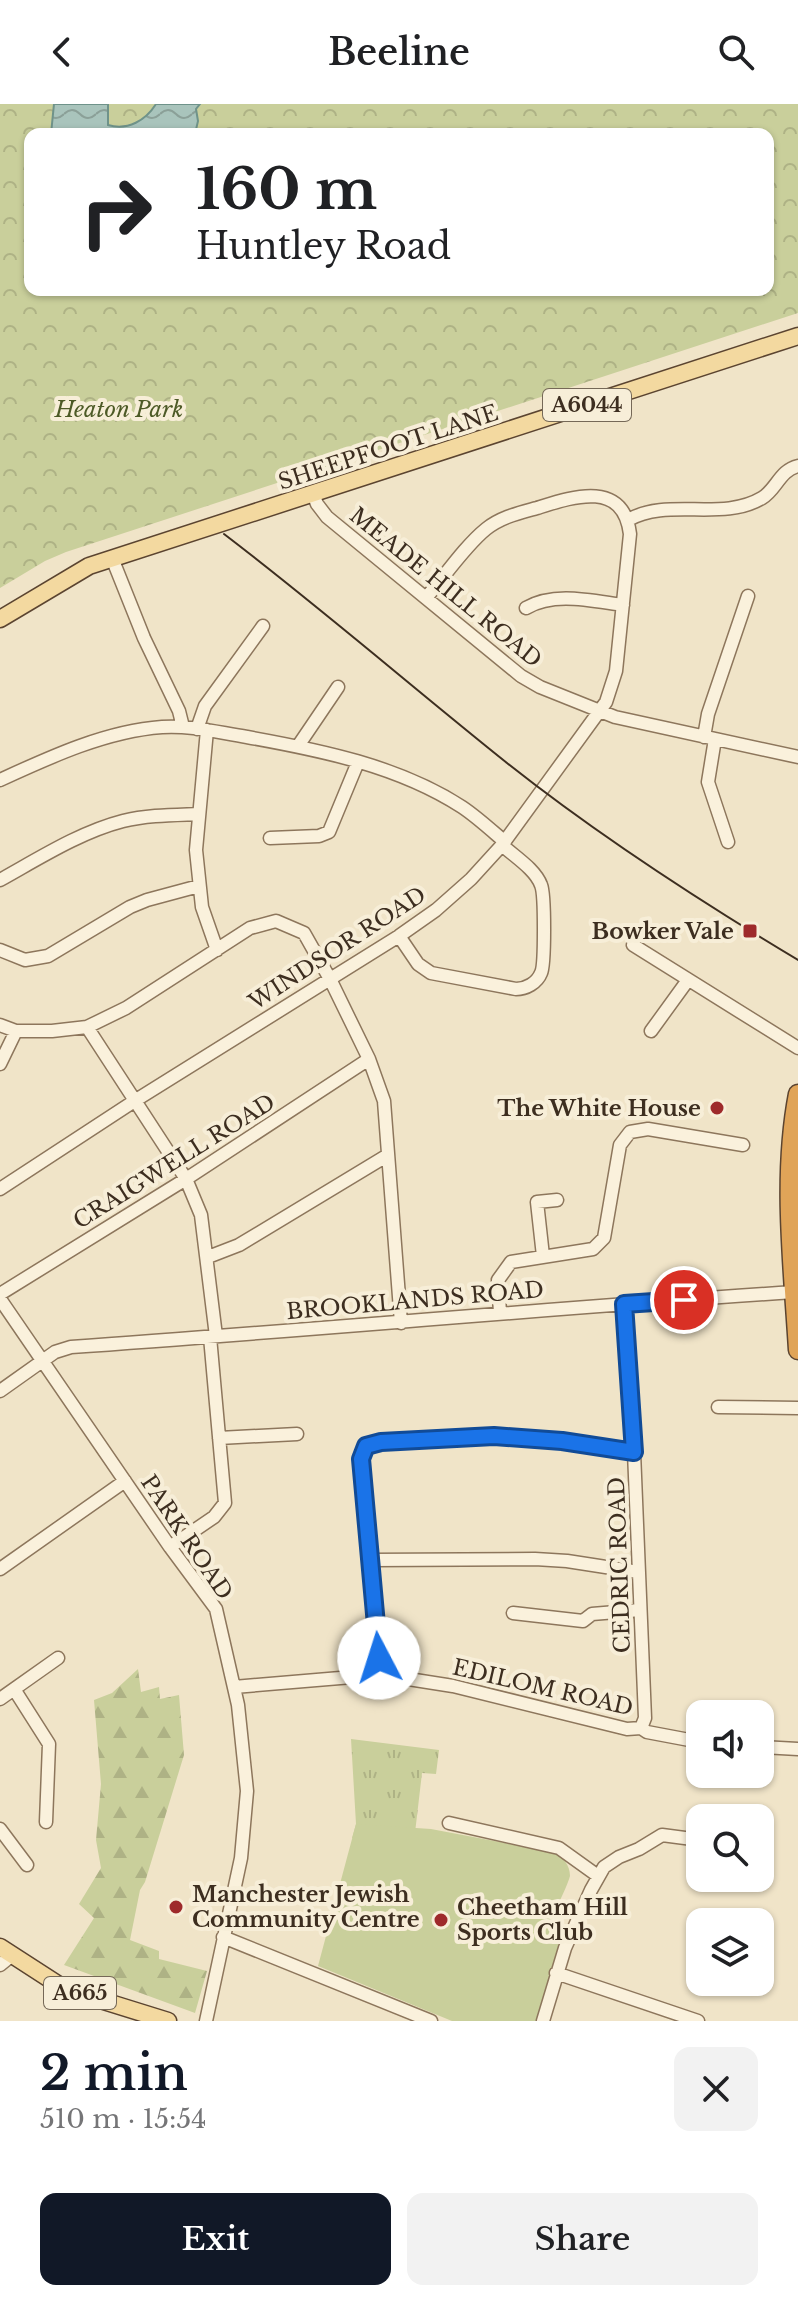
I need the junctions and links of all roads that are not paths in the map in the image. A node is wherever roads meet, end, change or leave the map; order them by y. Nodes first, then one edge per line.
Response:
1 (798, 336) edge
2 (798, 466) edge
3 (313, 494) junction
4 (628, 520) junction
5 (112, 558) junction
6 (748, 596) dead end
7 (426, 598) junction
8 (623, 605) junction
9 (526, 608) dead end
10 (0, 619) edge
11 (263, 626) dead end
12 (338, 687) dead end
13 (598, 711) junction
14 (183, 727) junction
15 (202, 730) junction
16 (709, 738) junction
17 (298, 746) junction
18 (797, 755) edge
19 (358, 762) junction
20 (0, 780) edge
21 (198, 814) junction
22 (270, 838) dead end
23 (728, 842) dead end
24 (504, 843) junction
25 (0, 880) edge
26 (199, 886) junction
27 (399, 936) junction
28 (633, 945) dead end
29 (0, 950) edge
30 (217, 950) junction
31 (330, 979) junction
32 (688, 980) junction
33 (0, 1025) edge
34 (87, 1027) junction
35 (16, 1031) junction
36 (651, 1031) dead end
37 (798, 1048) edge
38 (369, 1059) junction
39 (0, 1064) edge
40 (798, 1094) edge
41 (136, 1100) junction
42 (743, 1145) dead end
43 (388, 1155) junction
44 (186, 1179) junction
45 (0, 1189) edge
46 (794, 1190) edge
47 (557, 1200) dead end
48 (543, 1256) junction
49 (208, 1257) junction
50 (795, 1292) junction
51 (0, 1297) edge
52 (624, 1304) junction
53 (500, 1313) junction
54 (401, 1323) junction
55 (213, 1336) junction
56 (798, 1350) edge
57 (42, 1361) junction
58 (0, 1391) edge
59 (718, 1407) dead end
60 (798, 1408) edge
61 (297, 1434) dead end
62 (219, 1438) junction
63 (634, 1452) junction
64 (125, 1481) junction
65 (170, 1547) junction
66 (371, 1560) junction
67 (0, 1569) edge
68 (638, 1572) junction
69 (640, 1610) junction
70 (513, 1613) dead end
71 (58, 1658) dead end
72 (376, 1672) junction
73 (234, 1687) junction
74 (14, 1689) junction
75 (0, 1699) edge
76 (641, 1728) junction
77 (686, 1739) edge
78 (774, 1748) edge
79 (798, 1749) edge
80 (46, 1822) dead end
81 (449, 1823) dead end
82 (0, 1829) edge
83 (686, 1837) edge
84 (27, 1865) dead end
85 (598, 1876) junction
86 (223, 1937) junction
87 (4, 1956) edge
88 (556, 1973) junction
89 (168, 2021) edge
90 (206, 2021) edge
91 (431, 2021) edge
92 (543, 2021) edge
93 (698, 2021) edge

1 - 3 main road, SHEEPFOOT LANE / A6044
2 - 4 street
3 - 5 main road, SHEEPFOOT LANE / A6044
3 - 7 street, MEADE HILL ROAD
4 - 7 street
4 - 8 street, WINDSOR ROAD
5 - 10 main road, SHEEPFOOT LANE / A6044
5 - 14 street
6 - 16 street
7 - 13 street, MEADE HILL ROAD
8 - 9 street
8 - 13 street, WINDSOR ROAD
11 - 15 street
12 - 17 street
13 - 16 street, MEADE HILL ROAD
13 - 24 street, WINDSOR ROAD
14 - 15 street
14 - 20 street
15 - 17 street
15 - 21 street
16 - 18 street, MEADE HILL ROAD
16 - 23 street
17 - 19 street
19 - 22 street
19 - 24 street
21 - 25 street
21 - 26 street
24 - 27 street, WINDSOR ROAD
24 - 27 street
26 - 29 street
26 - 30 street
27 - 31 street, WINDSOR ROAD
28 - 32 street
30 - 31 street
30 - 34 street
31 - 38 street
31 - 41 street, WINDSOR ROAD
32 - 36 street
32 - 37 street
33 - 35 street
34 - 35 street
34 - 41 street
35 - 39 street
38 - 43 street
38 - 44 street, CRAIGWELL ROAD
40 - 46 highway
41 - 44 street
41 - 45 street, WINDSOR ROAD
42 - 48 street
43 - 49 street
43 - 54 street
44 - 49 street
44 - 51 street, CRAIGWELL ROAD
46 - 50 highway
47 - 48 street
48 - 53 street
49 - 55 street
50 - 52 street, BROOKLANDS ROAD
50 - 56 highway
51 - 57 street, PARK ROAD
52 - 53 street, BROOKLANDS ROAD
52 - 63 street, CEDRIC ROAD
53 - 54 street, BROOKLANDS ROAD
54 - 55 street, BROOKLANDS ROAD
55 - 57 street, BROOKLANDS ROAD
55 - 62 street
57 - 58 street, BROOKLANDS ROAD
57 - 64 street, PARK ROAD
59 - 60 street
61 - 62 street
62 - 65 street
63 - 66 street
63 - 68 street, CEDRIC ROAD
64 - 65 street, PARK ROAD
64 - 67 street
65 - 73 street, PARK ROAD
66 - 68 street
66 - 72 street
68 - 69 street, CEDRIC ROAD
69 - 70 street
69 - 76 street, CEDRIC ROAD
71 - 74 street
72 - 73 street, EDILOM ROAD
72 - 76 street, EDILOM ROAD
73 - 86 street, PARK ROAD
74 - 75 street
74 - 80 street
76 - 77 street, EDILOM ROAD
78 - 79 street
81 - 85 street
82 - 84 street
83 - 85 street
85 - 88 street
86 - 90 street, PARK ROAD
86 - 91 street
87 - 89 main road, A665
88 - 92 street
88 - 93 street

